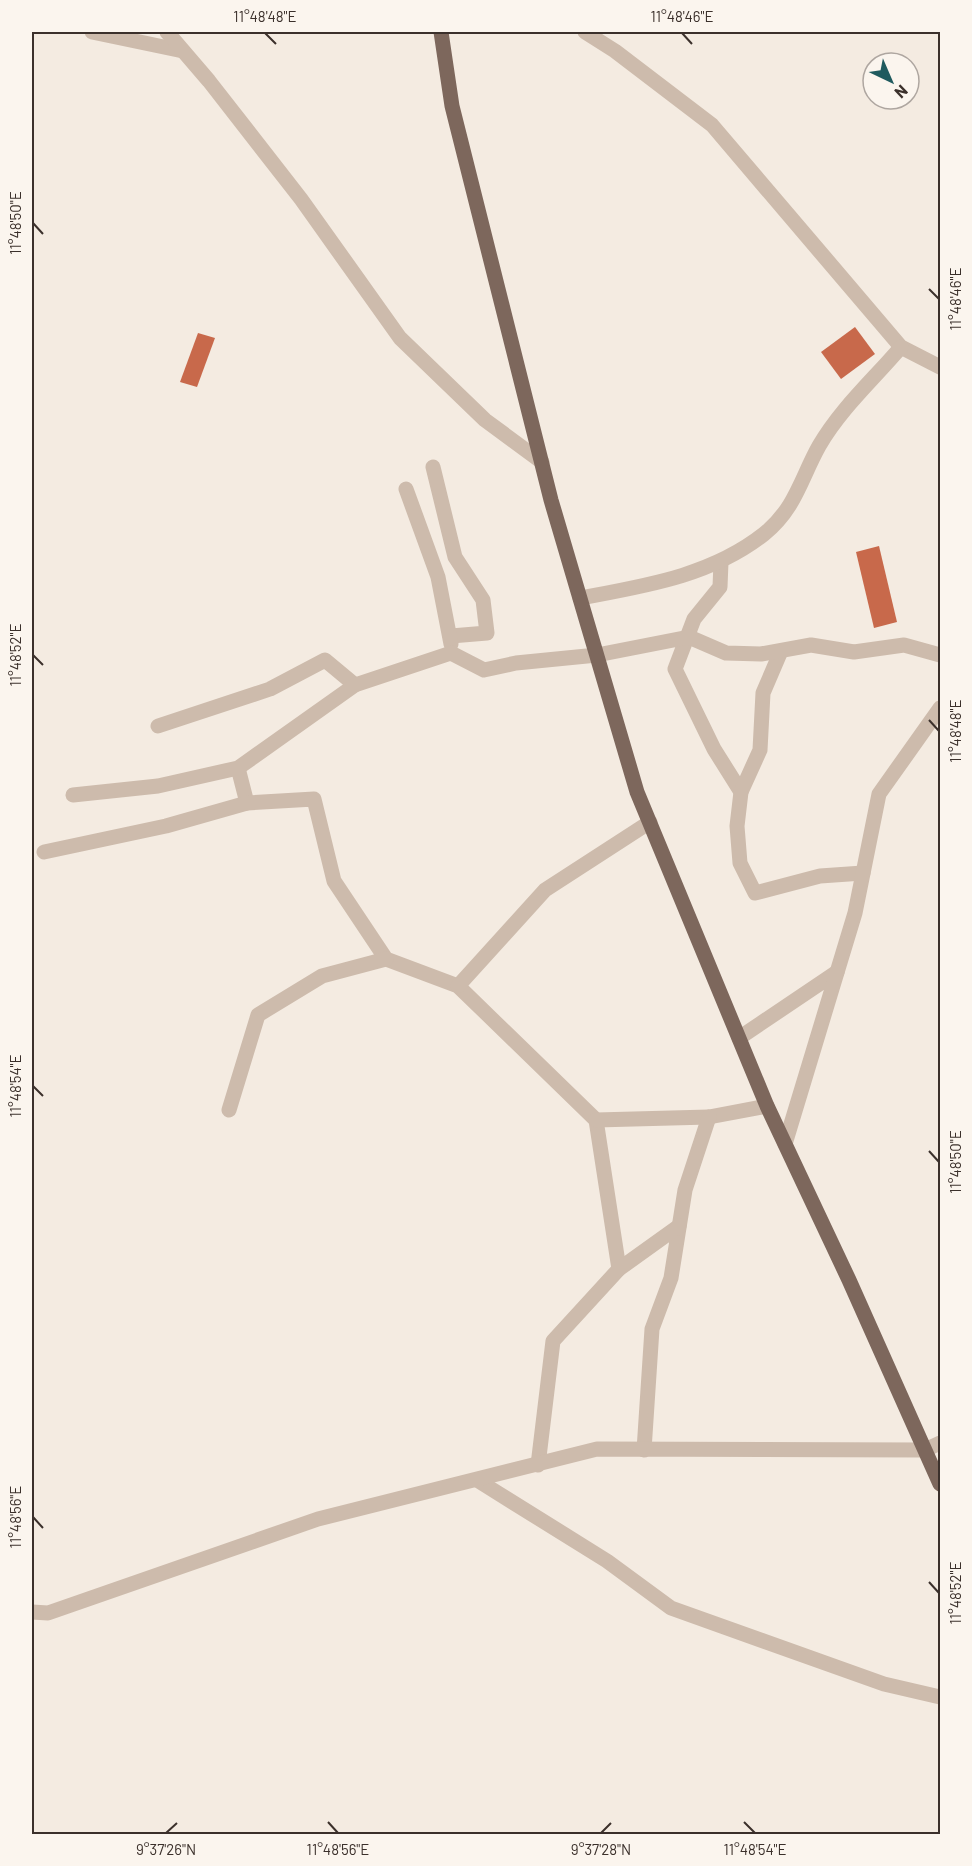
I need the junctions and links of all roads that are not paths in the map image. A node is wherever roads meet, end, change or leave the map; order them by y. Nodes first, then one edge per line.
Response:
1 (92, 32) edge
2 (167, 32) edge
3 (441, 32) edge
4 (585, 32) edge
5 (183, 51) junction
6 (902, 347) junction
7 (940, 367) edge
8 (542, 462) junction
9 (433, 467) dead end
10 (406, 489) dead end
11 (721, 562) junction
12 (580, 598) junction
13 (451, 636) junction
14 (689, 637) junction
15 (781, 651) junction
16 (451, 653) junction
17 (597, 655) junction
18 (940, 655) edge
19 (355, 685) junction
20 (940, 708) edge
21 (159, 726) dead end
22 (237, 768) junction
23 (741, 792) junction
24 (73, 795) dead end
25 (247, 803) junction
26 (650, 822) junction
27 (44, 852) dead end
28 (863, 873) junction
29 (386, 958) junction
30 (837, 972) junction
31 (458, 986) junction
32 (739, 1038) junction
33 (767, 1106) junction
34 (229, 1110) dead end
35 (709, 1117) junction
36 (596, 1120) junction
37 (785, 1144) junction
38 (679, 1226) junction
39 (620, 1269) junction
40 (940, 1443) edge
41 (644, 1450) junction
42 (926, 1450) junction
43 (538, 1465) junction
44 (477, 1480) junction
45 (940, 1484) edge
46 (32, 1612) edge
47 (940, 1697) edge

1 - 5 street
2 - 5 street
3 - 8 main road
4 - 6 street
5 - 8 street
6 - 7 street
6 - 11 street
8 - 12 main road
9 - 13 street
10 - 13 street
11 - 12 street
11 - 14 street
12 - 17 main road
13 - 16 street
14 - 15 street
14 - 17 street
14 - 23 street
15 - 18 street
15 - 23 street
16 - 17 street
16 - 19 street
17 - 26 main road
19 - 21 street
19 - 22 street
20 - 28 street
22 - 24 street
22 - 25 street
23 - 28 street
25 - 27 street
25 - 29 street
26 - 31 street
26 - 32 main road
28 - 30 street
29 - 31 street
29 - 34 street
30 - 32 street
30 - 37 street
31 - 36 street
32 - 33 main road
33 - 35 street
33 - 37 main road
35 - 36 street
35 - 38 street
36 - 39 street
37 - 42 main road
38 - 39 street
38 - 41 street
39 - 43 street
40 - 42 street
41 - 42 street
41 - 43 street
42 - 45 main road
43 - 44 street
44 - 46 street
44 - 47 street

